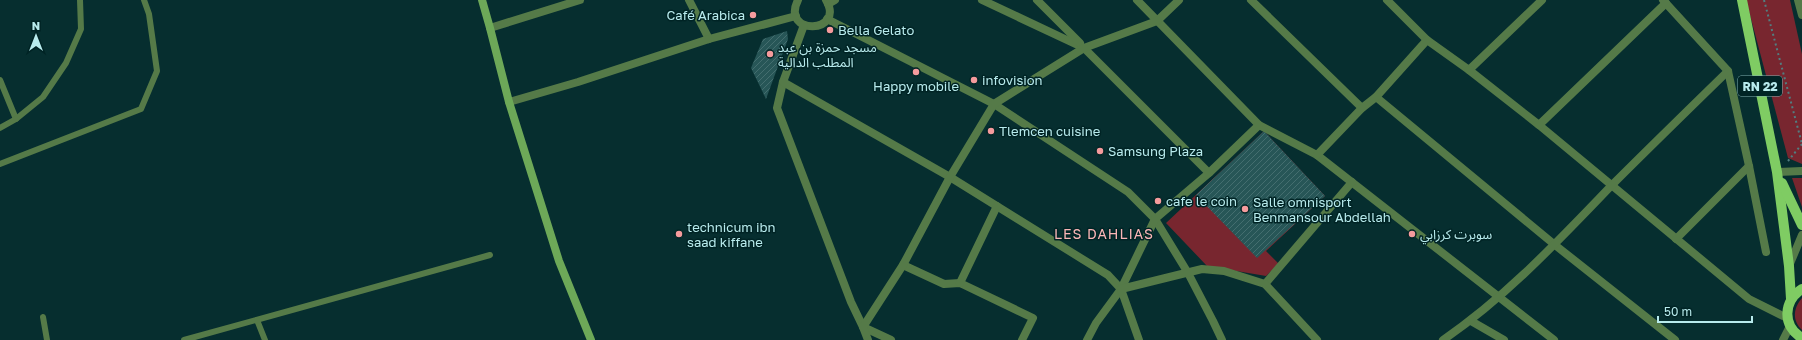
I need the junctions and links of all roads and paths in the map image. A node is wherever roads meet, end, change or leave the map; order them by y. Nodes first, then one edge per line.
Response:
1 (80, 0) edge
2 (144, 0) edge
3 (482, 0) edge
4 (580, 0) edge
5 (689, 0) edge
6 (798, 0) edge
7 (982, 0) edge
8 (1037, 0) edge
9 (1138, 0) edge
10 (1178, 0) edge
11 (1251, 0) edge
12 (1387, 0) edge
13 (1542, 0) edge
14 (1742, 0) edge
15 (1764, 0) edge
16 (1798, 0) edge
17 (830, 1) edge
18 (1664, 2) edge
19 (1802, 15) edge
20 (796, 16) junction
21 (827, 19) junction
22 (1157, 21) junction
23 (804, 25) junction
24 (490, 28) junction
25 (709, 39) junction
26 (1427, 40) junction
27 (1084, 48) junction
28 (1469, 70) junction
29 (1728, 71) junction
30 (0, 80) edge
31 (783, 82) junction
32 (1376, 97) junction
33 (509, 102) junction
34 (994, 104) junction
35 (1362, 108) junction
36 (16, 120) junction
37 (1259, 125) junction
38 (1539, 126) junction
39 (0, 128) edge
40 (1802, 144) edge
41 (1317, 155) junction
42 (1788, 161) dead end
43 (0, 164) edge
44 (1749, 166) junction
45 (1802, 171) edge
46 (1777, 172) junction
47 (1209, 173) junction
48 (950, 177) junction
49 (1352, 182) junction
50 (1611, 186) junction
51 (997, 206) junction
52 (1155, 219) junction
53 (1802, 225) edge
54 (1802, 235) edge
55 (1676, 240) junction
56 (1555, 245) junction
57 (1766, 252) dead end
58 (490, 255) dead end
59 (903, 265) junction
60 (1789, 266) junction
61 (1188, 273) junction
62 (960, 283) junction
63 (1265, 284) junction
64 (1121, 289) junction
65 (1802, 289) edge
66 (1498, 298) junction
67 (1791, 299) junction
68 (43, 317) dead end
69 (257, 320) junction
70 (1471, 321) junction
71 (1789, 322) junction
72 (863, 327) junction
73 (1802, 339) edge
74 (48, 340) edge
75 (184, 340) edge
76 (265, 340) edge
77 (591, 340) edge
78 (868, 340) edge
79 (891, 340) edge
80 (1022, 340) edge
81 (1087, 340) edge
82 (1139, 340) edge
83 (1222, 340) edge
84 (1317, 340) edge
85 (1443, 340) edge
86 (1504, 340) edge
87 (1554, 340) edge
88 (1675, 340) edge
89 (1783, 340) edge

1 - 36 lane
2 - 43 lane
3 - 24 street
4 - 24 street
5 - 25 street
6 - 20 street
7 - 27 street
8 - 27 street
9 - 22 street
10 - 22 street
11 - 35 street
12 - 26 street
13 - 28 street
14 - 46 main road, RN 22
15 - 40 path
16 - 19 street
17 - 21 street
18 - 29 street
18 - 38 street
20 - 23 street
20 - 25 street
21 - 23 street
21 - 34 street
22 - 27 street
22 - 37 street
23 - 31 street
24 - 33 street
25 - 33 street
26 - 28 street
26 - 32 street
27 - 34 street
27 - 47 street
28 - 38 street
29 - 44 street
29 - 50 street
30 - 36 lane
31 - 48 street
31 - 72 street
32 - 35 street
32 - 56 street
33 - 77 street
34 - 48 street
34 - 52 street
35 - 41 street
36 - 39 lane
37 - 41 street
37 - 47 street
38 - 50 street
40 - 42 path
41 - 49 street
44 - 55 street
44 - 57 street
45 - 46 street
46 - 53 main road, RN 22
46 - 60 main road, RN 22
47 - 52 street
48 - 51 street
48 - 59 street
49 - 63 street
49 - 66 street
50 - 55 street
50 - 56 street
51 - 62 street
51 - 64 street
52 - 61 street
52 - 64 street
54 - 60 street, RN 22
55 - 71 street
56 - 66 street
56 - 88 street
58 - 69 lane
59 - 62 street
59 - 72 street
60 - 67 main road, RN 22
61 - 63 street
61 - 64 street
61 - 83 street
62 - 80 street
63 - 84 street
64 - 81 street
64 - 82 street
65 - 67 main road
66 - 70 street
66 - 87 street
67 - 71 main road
68 - 74 lane
69 - 75 lane
69 - 76 lane
70 - 85 street
70 - 86 street
71 - 73 main road
71 - 89 street
72 - 78 street
72 - 79 street

